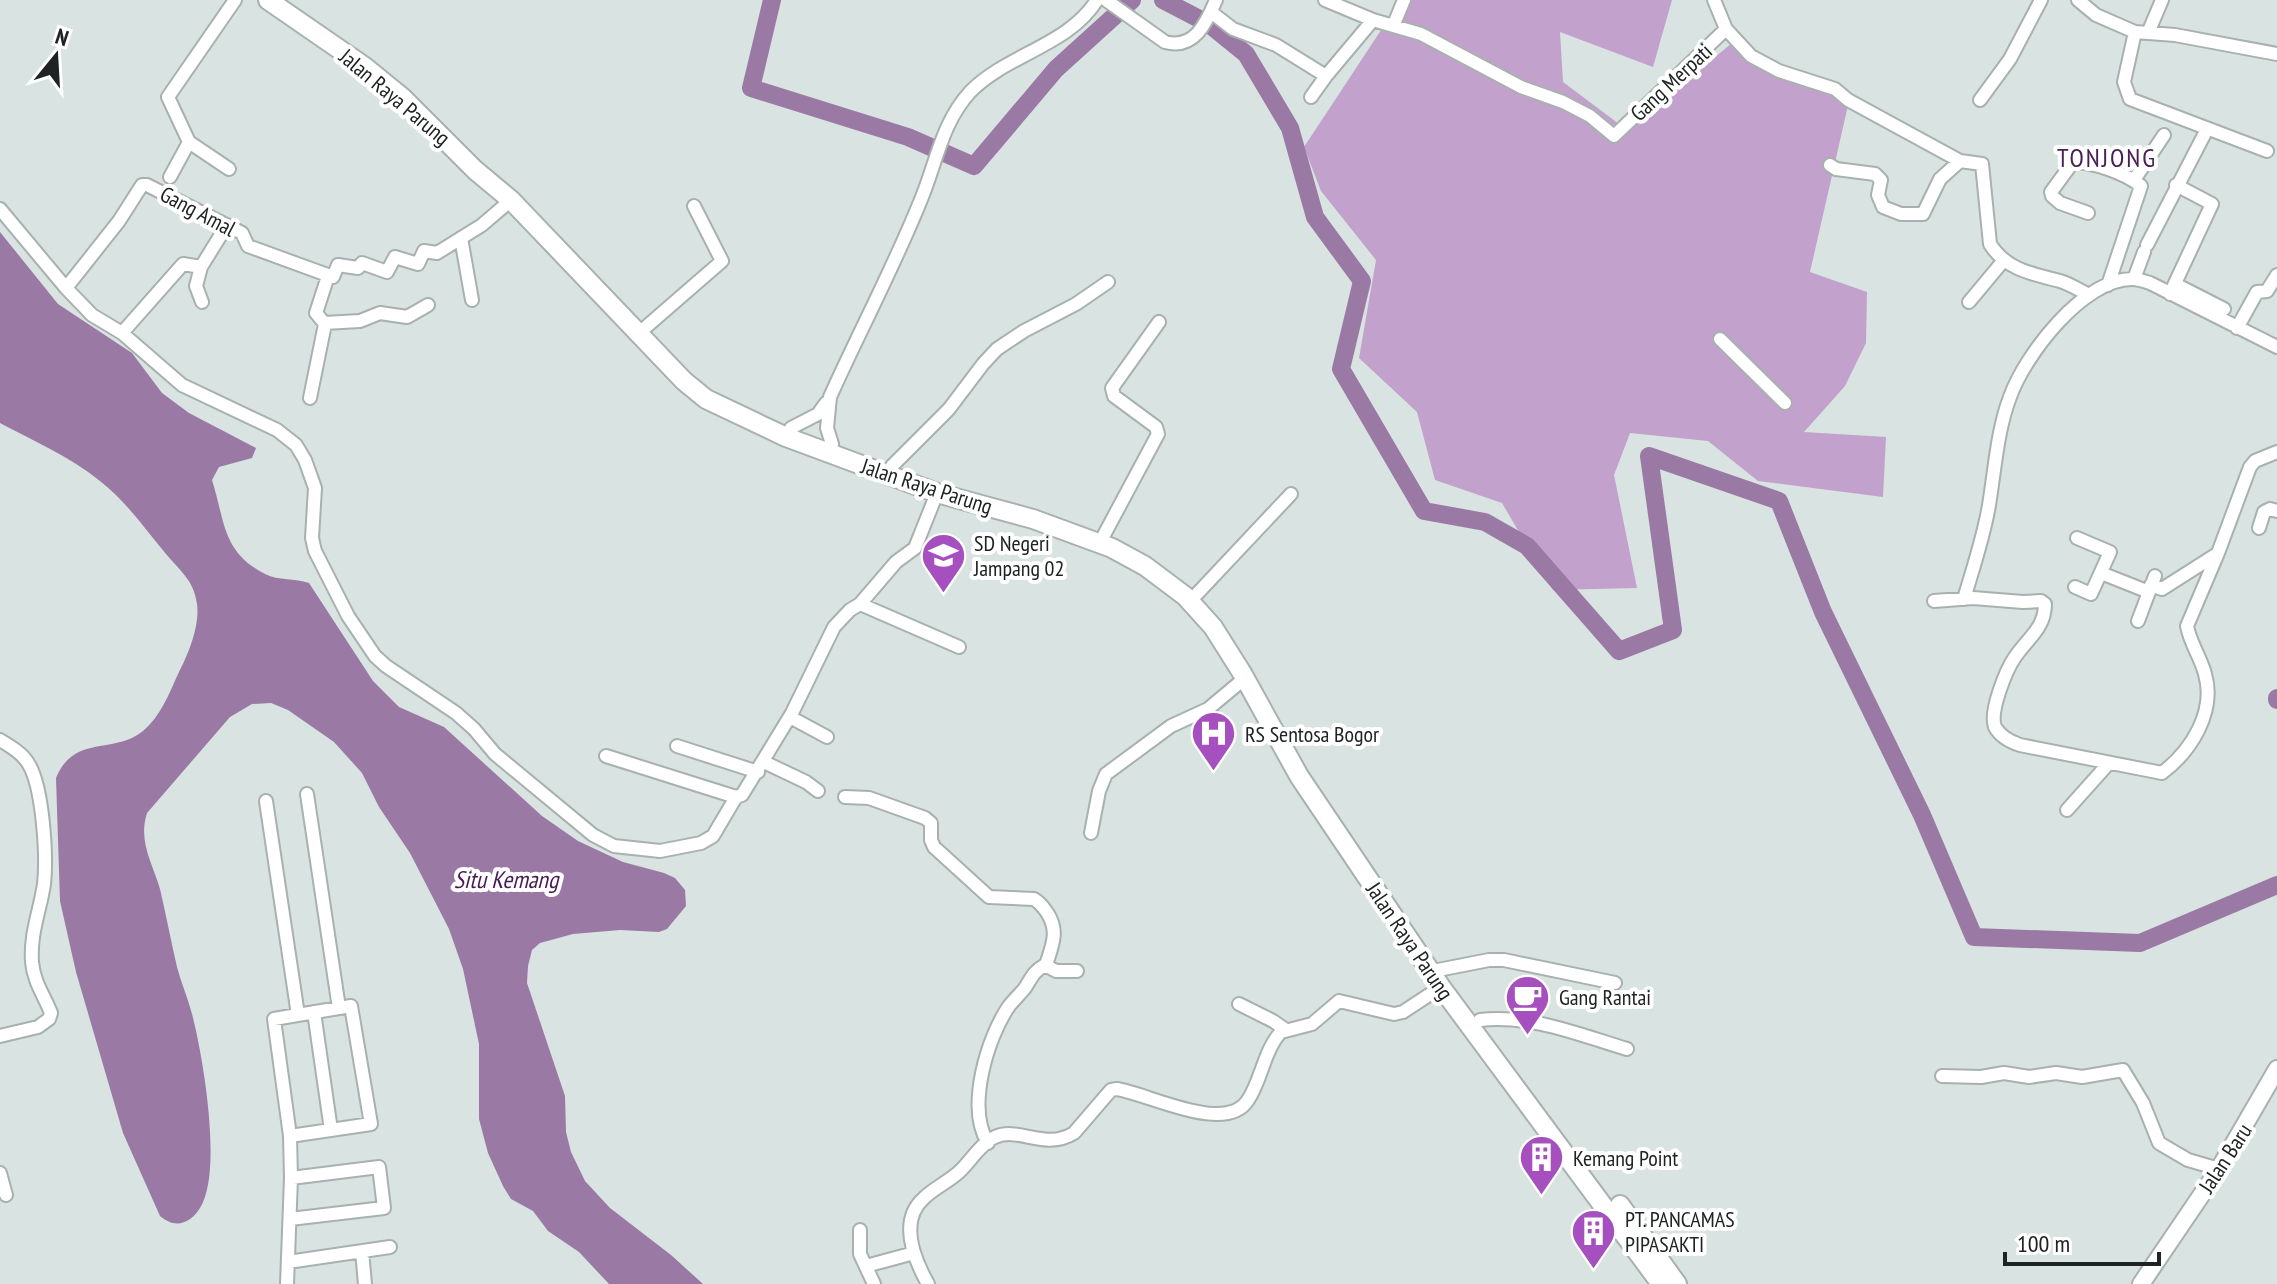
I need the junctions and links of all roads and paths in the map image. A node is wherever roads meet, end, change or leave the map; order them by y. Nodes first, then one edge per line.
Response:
1 (235, 0) edge
2 (268, 0) edge
3 (284, 0) edge
4 (1097, 0) edge
5 (1325, 0) edge
6 (1404, 0) edge
7 (1714, 0) edge
8 (2041, 0) edge
9 (2078, 0) edge
10 (2162, 0) edge
11 (1109, 3) edge
12 (1212, 8) edge
13 (1373, 20) junction
14 (1394, 24) junction
15 (1726, 29) junction
16 (2142, 32) junction
17 (2277, 54) edge
18 (1326, 76) junction
19 (1311, 97) dead end
20 (1980, 100) dead end
21 (2164, 135) dead end
22 (2204, 135) dead end
23 (189, 142) junction
24 (2267, 151) dead end
25 (1960, 161) junction
26 (1830, 165) dead end
27 (229, 169) dead end
28 (170, 177) dead end
29 (2134, 180) junction
30 (2176, 185) junction
31 (511, 200) junction
32 (694, 206) dead end
33 (0, 209) edge
34 (2088, 213) dead end
35 (227, 225) junction
36 (461, 238) junction
37 (2004, 260) junction
38 (201, 267) junction
39 (2277, 275) edge
40 (328, 276) junction
41 (2134, 279) junction
42 (1108, 282) dead end
43 (2108, 285) junction
44 (66, 288) junction
45 (2172, 289) junction
46 (2272, 292) edge
47 (2089, 295) junction
48 (472, 300) dead end
49 (202, 302) dead end
50 (1969, 302) dead end
51 (428, 305) dead end
52 (2224, 309) dead end
53 (1159, 322) dead end
54 (324, 323) junction
55 (646, 327) junction
56 (2237, 328) junction
57 (122, 333) junction
58 (1720, 339) dead end
59 (2277, 347) edge
60 (830, 397) junction
61 (310, 398) dead end
62 (1785, 403) dead end
63 (791, 428) junction
64 (832, 444) junction
65 (2277, 452) edge
66 (892, 466) junction
67 (937, 493) junction
68 (1291, 494) dead end
69 (2277, 511) edge
70 (2259, 528) dead end
71 (1104, 535) junction
72 (2077, 538) dead end
73 (2218, 553) junction
74 (2101, 573) junction
75 (2152, 584) junction
76 (2075, 587) dead end
77 (1195, 596) junction
78 (1964, 599) junction
79 (1934, 601) dead end
80 (860, 604) junction
81 (2138, 621) dead end
82 (959, 647) dead end
83 (1245, 678) junction
84 (790, 717) junction
85 (827, 737) dead end
86 (1283, 738) junction
87 (0, 740) edge
88 (677, 746) dead end
89 (606, 756) dead end
90 (2109, 763) junction
91 (761, 767) junction
92 (818, 791) dead end
93 (307, 794) dead end
94 (736, 797) junction
95 (845, 797) dead end
96 (266, 801) dead end
97 (2067, 810) dead end
98 (1091, 833) dead end
99 (1046, 965) junction
100 (1077, 971) dead end
101 (1439, 978) junction
102 (1615, 983) dead end
103 (1239, 1004) dead end
104 (339, 1008) junction
105 (314, 1012) junction
106 (298, 1015) junction
107 (1480, 1020) junction
108 (1286, 1030) junction
109 (0, 1036) edge
110 (1627, 1049) dead end
111 (2277, 1069) edge
112 (1942, 1076) dead end
113 (331, 1130) junction
114 (290, 1136) junction
115 (988, 1143) junction
116 (2219, 1169) junction
117 (0, 1173) edge
118 (291, 1178) junction
119 (6, 1195) dead end
120 (290, 1219) junction
121 (860, 1230) dead end
122 (390, 1247) dead end
123 (362, 1251) junction
124 (914, 1253) junction
125 (288, 1262) junction
126 (866, 1266) junction
127 (287, 1284) edge
128 (365, 1284) edge
129 (874, 1284) edge
130 (928, 1284) edge
131 (1661, 1284) edge
132 (1677, 1284) edge
133 (2141, 1284) edge

1 - 23 street
2 - 31 highway, Jalan Raya Parung
3 - 55 highway, Jalan Raya Parung
4 - 60 street
5 - 13 street
6 - 14 street
7 - 15 street
8 - 20 street
9 - 16 street
10 - 16 street
11 - 12 street
12 - 18 street
13 - 14 street
13 - 18 street
14 - 15 street, Gang Merpati
15 - 25 street, Gang Merpati
16 - 17 street
16 - 24 street
18 - 19 street
21 - 29 street
22 - 30 street
23 - 27 street
23 - 28 street
25 - 26 street
25 - 37 street
29 - 34 street
29 - 43 street
30 - 41 street
30 - 45 street
31 - 36 street
31 - 67 highway, Jalan Raya Parung
32 - 55 street
33 - 44 street
35 - 38 street
35 - 40 street, Gang Amal
35 - 44 street, Gang Amal
36 - 40 street
36 - 48 street
37 - 47 street
37 - 50 street
38 - 49 street
38 - 57 street
39 - 46 street
40 - 54 street
41 - 43 street
41 - 45 street
42 - 66 street
43 - 47 street
44 - 57 street
45 - 52 street
45 - 56 street
46 - 56 street
47 - 78 street
51 - 54 street
53 - 71 street
54 - 61 street
55 - 63 highway, Jalan Raya Parung
56 - 59 street
57 - 94 street
58 - 62 street
60 - 63 street
60 - 64 street
63 - 64 highway, Jalan Raya Parung
64 - 66 highway, Jalan Raya Parung
65 - 73 street
66 - 71 highway, Jalan Raya Parung
67 - 80 street
67 - 83 highway, Jalan Raya Parung
68 - 77 street
69 - 70 street
71 - 77 highway, Jalan Raya Parung
72 - 74 street
73 - 75 street
73 - 90 street
74 - 75 street
74 - 76 street
75 - 81 street
77 - 86 highway, Jalan Raya Parung
78 - 79 street
78 - 90 street
80 - 82 street
80 - 84 street
83 - 86 highway, Jalan Raya Parung
83 - 98 street
84 - 85 street
84 - 91 street
86 - 101 highway, Jalan Raya Parung
87 - 109 street
88 - 91 street
89 - 94 street
90 - 97 street
91 - 92 street
91 - 94 street
93 - 104 street
95 - 99 street
96 - 106 street
99 - 100 street
99 - 115 street
101 - 102 street
101 - 107 highway, Jalan Raya Parung
101 - 108 street
101 - 131 highway, Jalan Raya Parung
103 - 108 street
104 - 105 street
104 - 113 street
105 - 106 street
105 - 113 street
106 - 114 street
107 - 110 street
107 - 132 highway, Jalan Raya Parung
108 - 115 street
111 - 116 main road, Jalan Baru
112 - 116 street
113 - 114 street
114 - 118 street
115 - 124 street
116 - 133 main road, Jalan Baru
117 - 119 street
118 - 120 street
118 - 120 street
120 - 125 street
121 - 126 street
122 - 123 street
123 - 125 street
123 - 128 street
124 - 126 street
124 - 130 street
125 - 127 street
126 - 129 street

